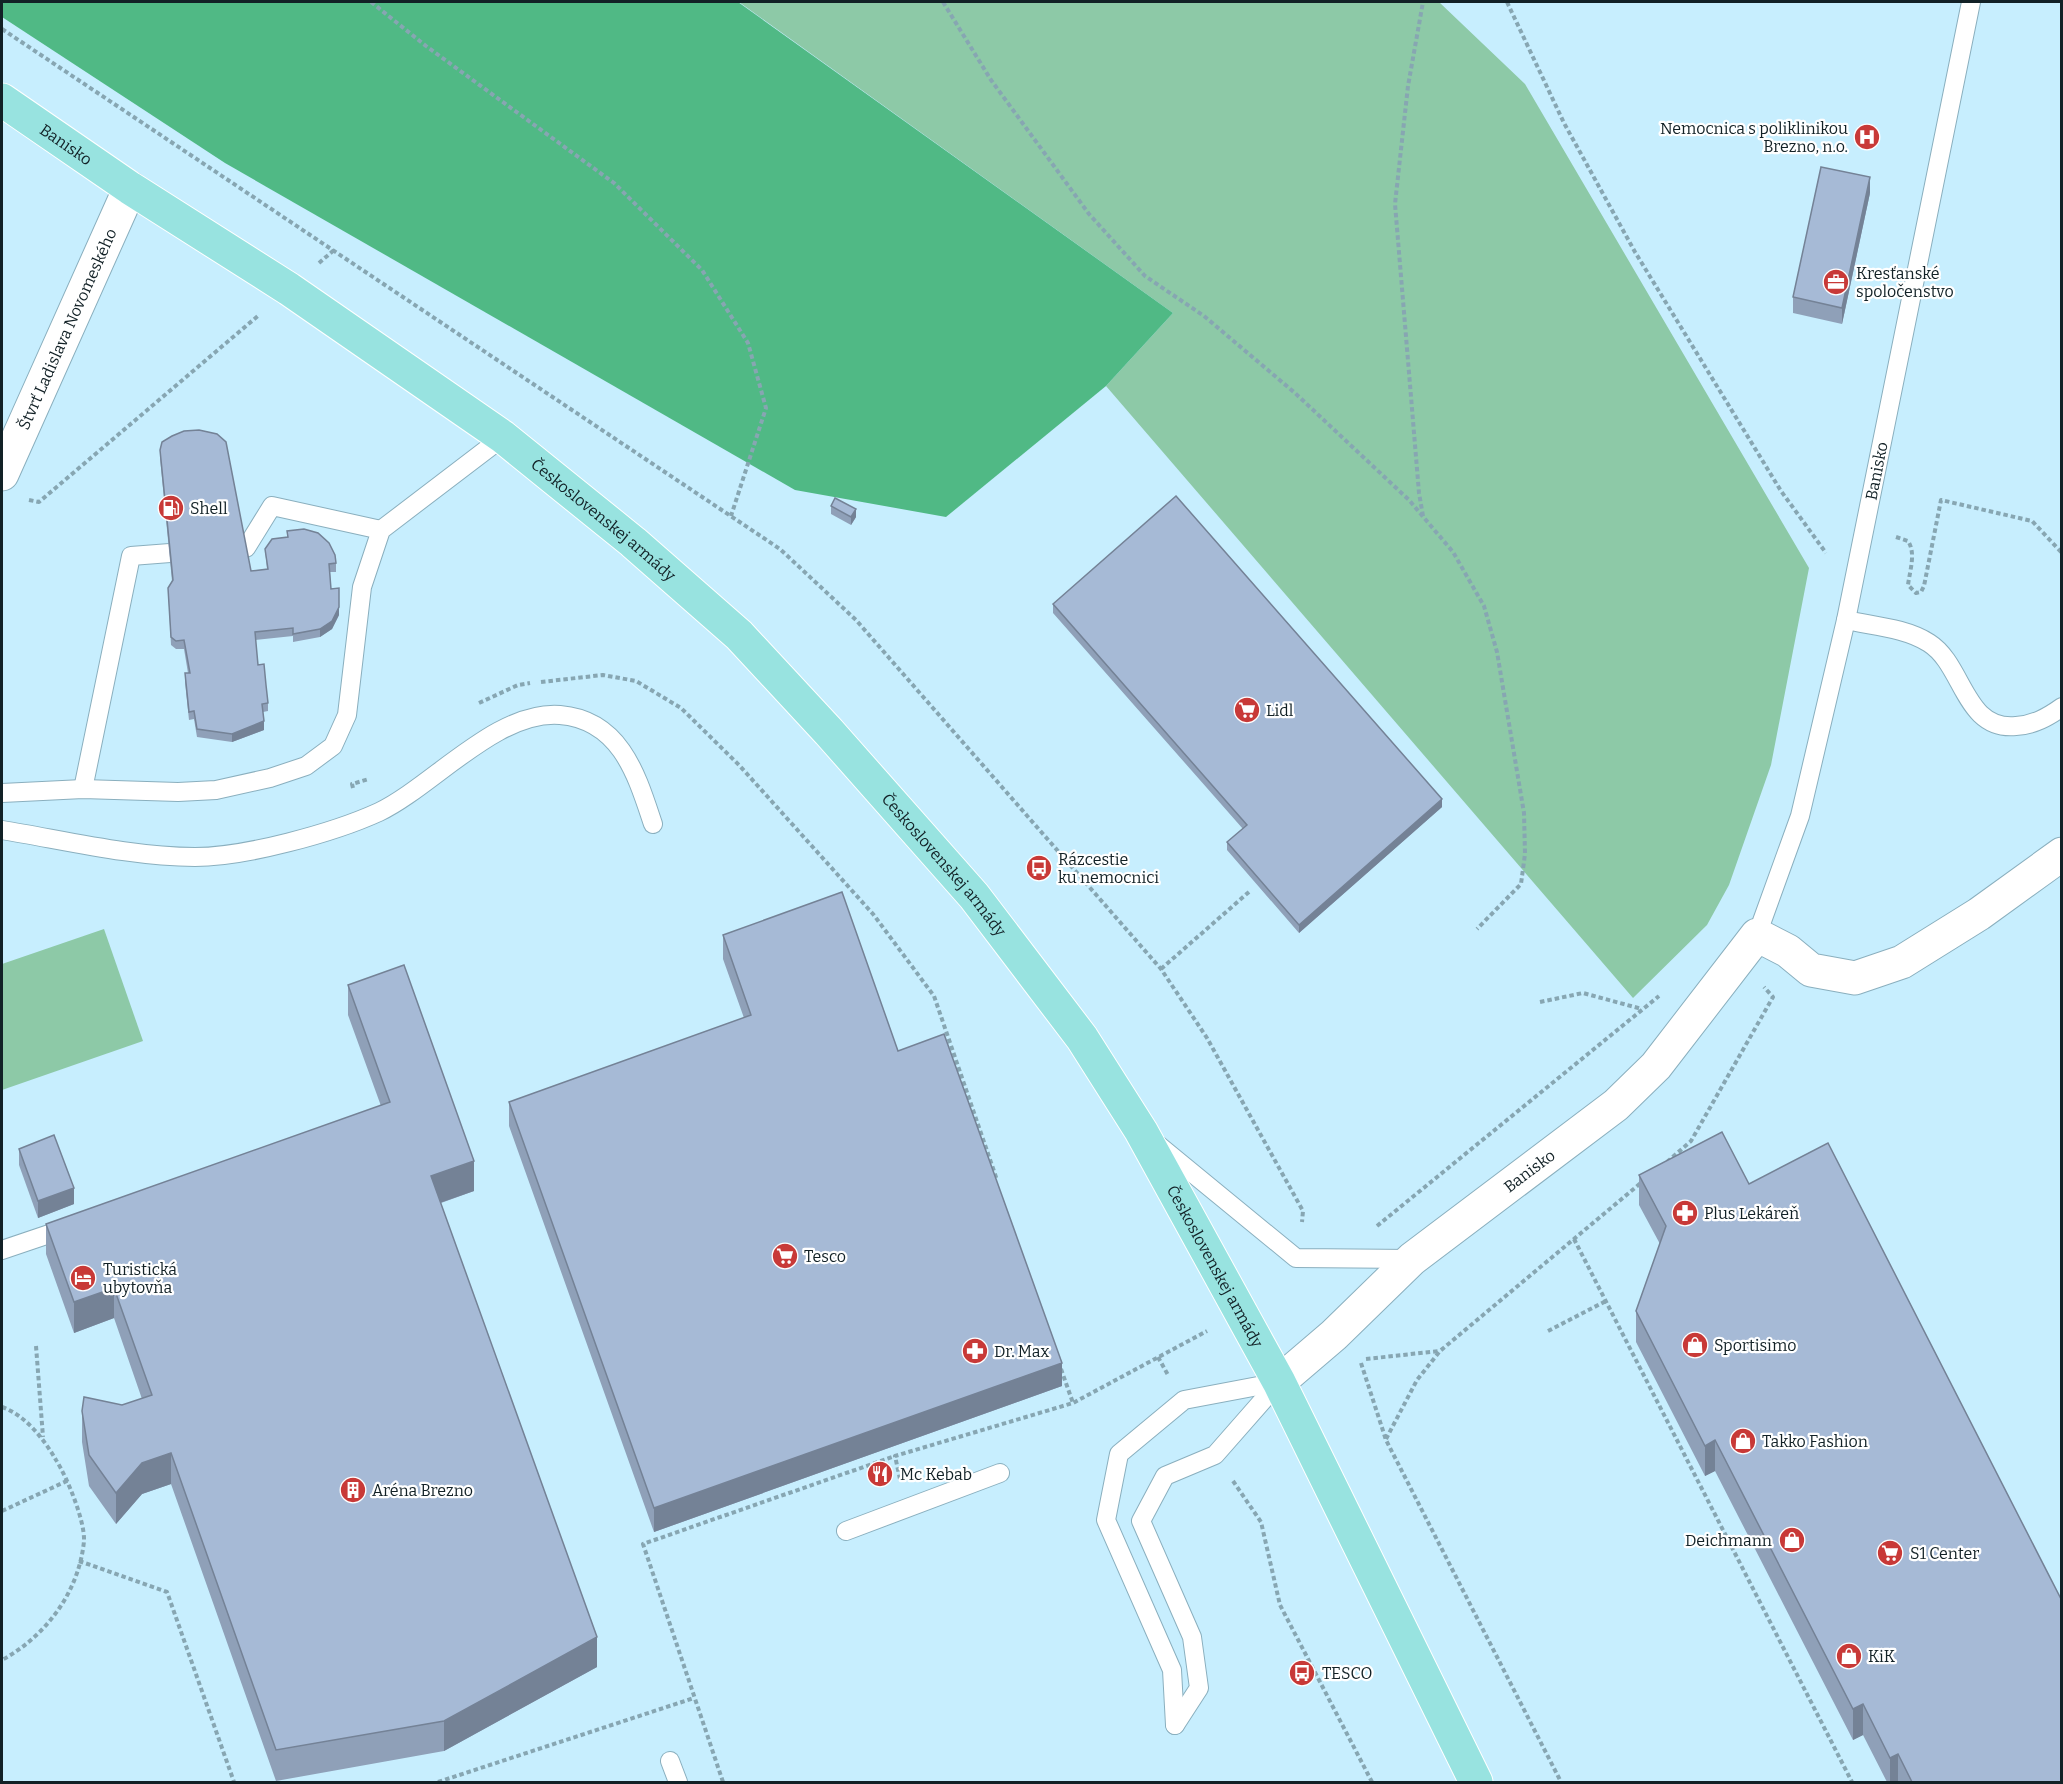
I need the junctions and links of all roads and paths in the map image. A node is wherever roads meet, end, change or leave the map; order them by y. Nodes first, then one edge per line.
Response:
1 (371, 2) edge
2 (943, 2) edge
3 (1423, 2) edge
4 (1507, 2) edge
5 (1971, 2) edge
6 (2, 100) edge
7 (130, 188) junction
8 (334, 250) dead end
9 (289, 289) junction
10 (502, 437) junction
11 (7, 477) edge
12 (731, 516) dead end
13 (1423, 517) junction
14 (1864, 527) junction
15 (381, 530) junction
16 (246, 548) edge
17 (170, 553) edge
18 (2061, 553) edge
19 (1846, 620) junction
20 (2061, 707) edge
21 (470, 709) dead end
22 (375, 777) dead end
23 (83, 789) junction
24 (2, 793) edge
25 (361, 819) junction
26 (652, 824) dead end
27 (2, 831) edge
28 (2061, 854) edge
29 (1250, 891) dead end
30 (1477, 929) dead end
31 (1757, 935) junction
32 (1737, 961) junction
33 (1161, 969) dead end
34 (1666, 990) dead end
35 (1540, 1002) dead end
36 (1643, 1009) junction
37 (1141, 1131) junction
38 (1664, 1164) edge
39 (1646, 1179) edge
40 (999, 1188) edge
41 (87, 1220) edge
42 (1301, 1223) dead end
43 (1311, 1224) dead end
44 (1365, 1227) dead end
45 (1574, 1239) junction
46 (2, 1251) edge
47 (1412, 1259) junction
48 (1606, 1301) junction
49 (1243, 1312) junction
50 (1548, 1331) dead end
51 (36, 1346) dead end
52 (1440, 1350) junction
53 (1058, 1358) edge
54 (1158, 1358) junction
55 (1279, 1382) junction
56 (1184, 1400) junction
57 (1073, 1404) junction
58 (2, 1407) edge
59 (43, 1437) junction
60 (1386, 1440) junction
61 (1215, 1455) junction
62 (895, 1456) junction
63 (1000, 1473) dead end
64 (69, 1480) junction
65 (908, 1508) junction
66 (2, 1510) edge
67 (846, 1531) dead end
68 (79, 1561) junction
69 (2, 1660) edge
70 (694, 1698) junction
71 (670, 1761) dead end
72 (234, 1782) edge
73 (438, 1782) edge
74 (678, 1782) edge
75 (723, 1782) edge
76 (1372, 1782) edge
77 (1476, 1782) edge
78 (1561, 1782) edge
79 (1852, 1782) edge

1 - 12 path
2 - 13 path
3 - 13 path
4 - 14 path
5 - 14 lane, Banisko
6 - 7 main road, Banisko
7 - 9 main road, Československej armády
7 - 11 street, Štvrť Ladislava Novomeského
8 - 9 path
9 - 10 main road, Československej armády
9 - 11 path
10 - 15 lane
10 - 37 main road, Československej armády
13 - 30 path
14 - 18 path
14 - 19 lane, Banisko
15 - 16 lane
15 - 23 lane
17 - 23 lane
19 - 20 lane
19 - 31 lane, Banisko
21 - 40 path
22 - 25 path
23 - 24 lane
25 - 26 lane
25 - 27 lane
28 - 31 street
29 - 33 path
31 - 32 street, Banisko
32 - 38 path
32 - 47 street, Banisko
34 - 36 path
35 - 36 path
36 - 44 path
37 - 47 lane
37 - 49 main road, Československej armády
39 - 45 path
41 - 46 lane
42 - 43 path
45 - 48 path
45 - 52 path
47 - 55 street, Banisko
48 - 50 path
48 - 79 path
49 - 54 path
49 - 55 main road, Československej armády
51 - 59 path
52 - 60 path
52 - 60 path
53 - 57 path
54 - 56 path
54 - 57 path
55 - 56 lane
55 - 61 lane
55 - 77 main road, Československej armády
56 - 61 lane
57 - 62 path
58 - 59 path
59 - 64 path
60 - 78 path
61 - 76 path
62 - 65 path
62 - 70 path
63 - 65 lane
64 - 66 path
64 - 68 path
65 - 67 lane
68 - 69 path
68 - 72 path
70 - 73 path
70 - 75 path
71 - 74 lane

